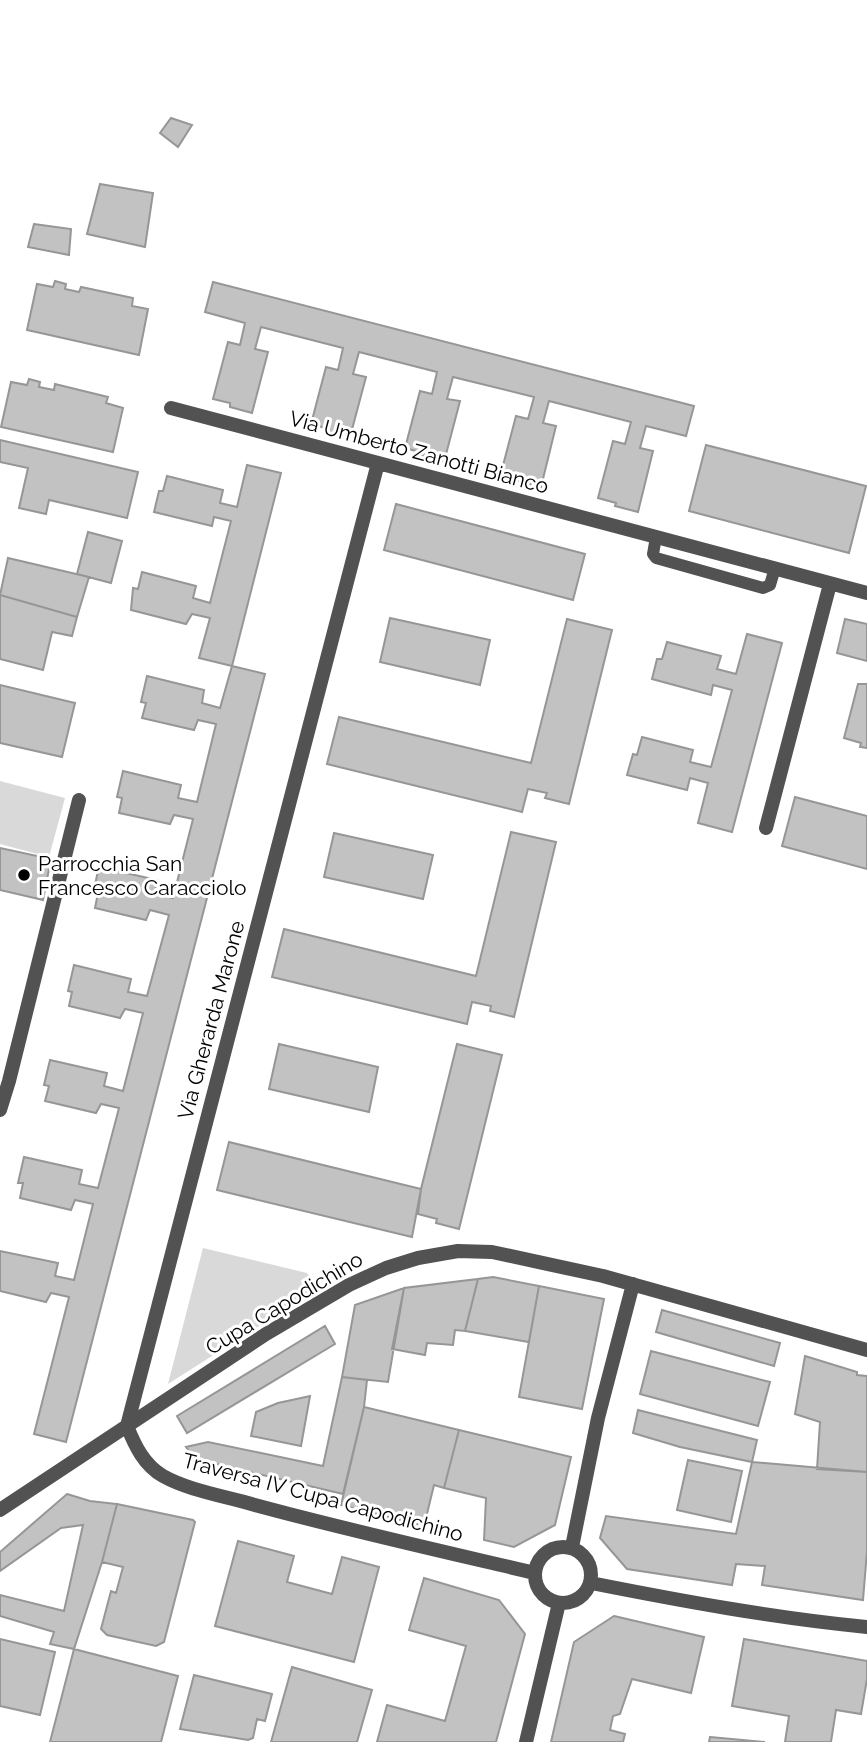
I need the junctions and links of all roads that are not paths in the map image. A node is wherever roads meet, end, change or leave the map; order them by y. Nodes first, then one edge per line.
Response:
1 (171, 408) dead end
2 (378, 463) junction
3 (656, 537) junction
4 (775, 568) junction
5 (831, 584) junction
6 (867, 593) edge
7 (79, 800) dead end
8 (766, 828) dead end
9 (0, 1110) edge
10 (633, 1284) junction
11 (867, 1350) edge
12 (127, 1426) junction
13 (0, 1510) edge
14 (572, 1547) junction
15 (535, 1573) junction
16 (590, 1583) junction
17 (559, 1603) junction
18 (867, 1627) edge
19 (526, 1742) edge

1 - 2 street, Via Umberto Zanotti Bianco
2 - 3 street, Via Umberto Zanotti Bianco
2 - 12 street, Via Gherarda Marone
3 - 4 street, Via Umberto Zanotti Bianco
3 - 4 lane
4 - 5 street, Via Umberto Zanotti Bianco
5 - 6 street, Via Umberto Zanotti Bianco
5 - 8 street
7 - 9 street
10 - 11 street, Cupa Capodichino
10 - 12 street, Cupa Capodichino
10 - 14 street
12 - 13 street, Cupa Capodichino
12 - 15 street, Traversa IV Cupa Capodichino
14 - 15 street
14 - 16 street
15 - 17 street
16 - 17 street
16 - 18 street
17 - 19 street

